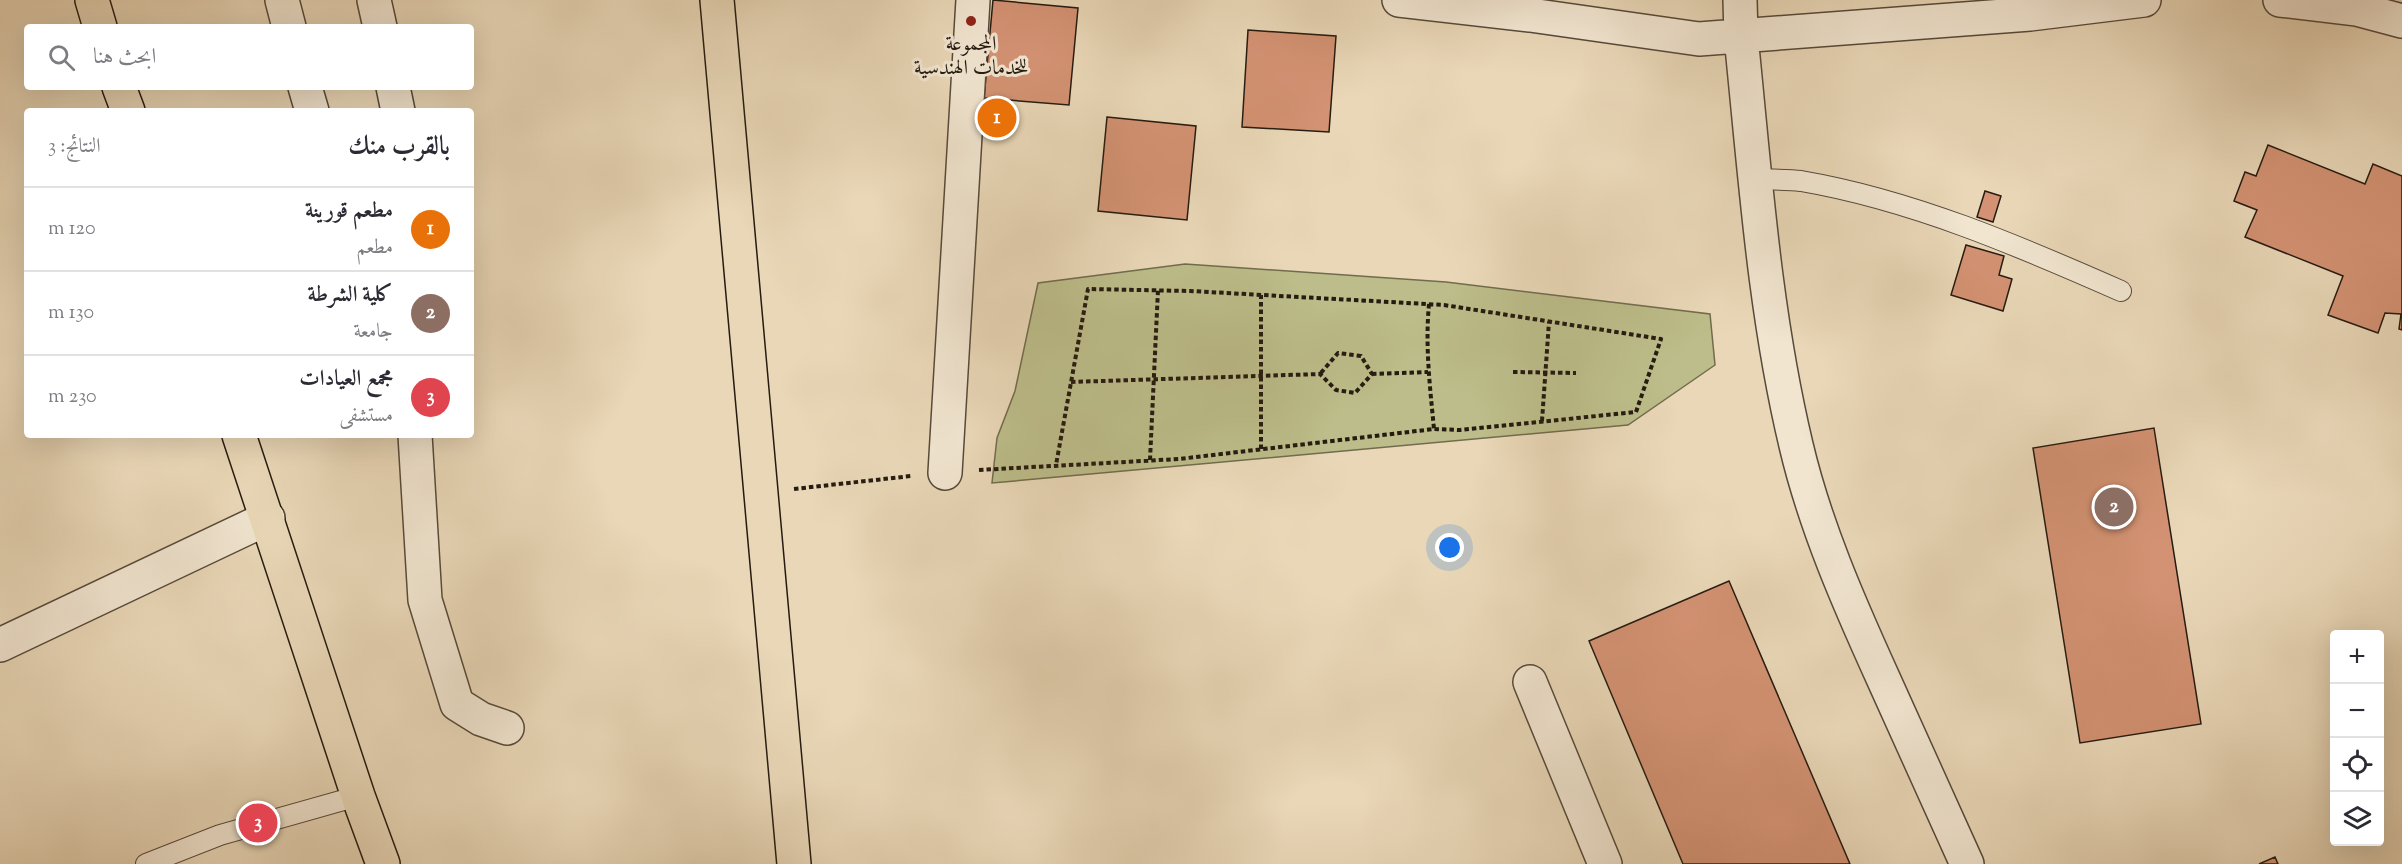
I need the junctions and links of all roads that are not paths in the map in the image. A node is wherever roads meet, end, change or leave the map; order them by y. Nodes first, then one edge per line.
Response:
1 (92, 0) edge
2 (282, 0) edge
3 (374, 0) edge
4 (717, 0) edge
5 (974, 0) edge
6 (1400, 0) edge
7 (1740, 0) edge
8 (2144, 0) edge
9 (2280, 0) edge
10 (2402, 21) edge
11 (99, 24) edge
12 (288, 24) edge
13 (379, 24) edge
14 (1741, 37) junction
15 (120, 90) edge
16 (306, 90) edge
17 (394, 90) edge
18 (127, 108) edge
19 (311, 108) edge
20 (397, 108) edge
21 (1756, 179) junction
22 (2121, 291) dead end
23 (240, 438) edge
24 (415, 438) edge
25 (945, 472) road end
26 (268, 518) junction
27 (0, 645) edge
28 (1530, 682) dead end
29 (507, 728) dead end
30 (357, 796) junction
31 (146, 864) edge
32 (383, 864) edge
33 (794, 864) edge
34 (1605, 864) edge
35 (1967, 864) edge

1 - 11 main road
2 - 12 street
3 - 13 street
4 - 33 main road
5 - 25 street
6 - 14 street
7 - 14 street
8 - 14 street
9 - 10 street
14 - 21 street
15 - 18 main road
16 - 19 street
17 - 20 street
21 - 22 lane
21 - 35 street
23 - 26 main road
24 - 29 street
26 - 27 street
26 - 30 main road
28 - 34 street
30 - 31 lane
30 - 32 main road

